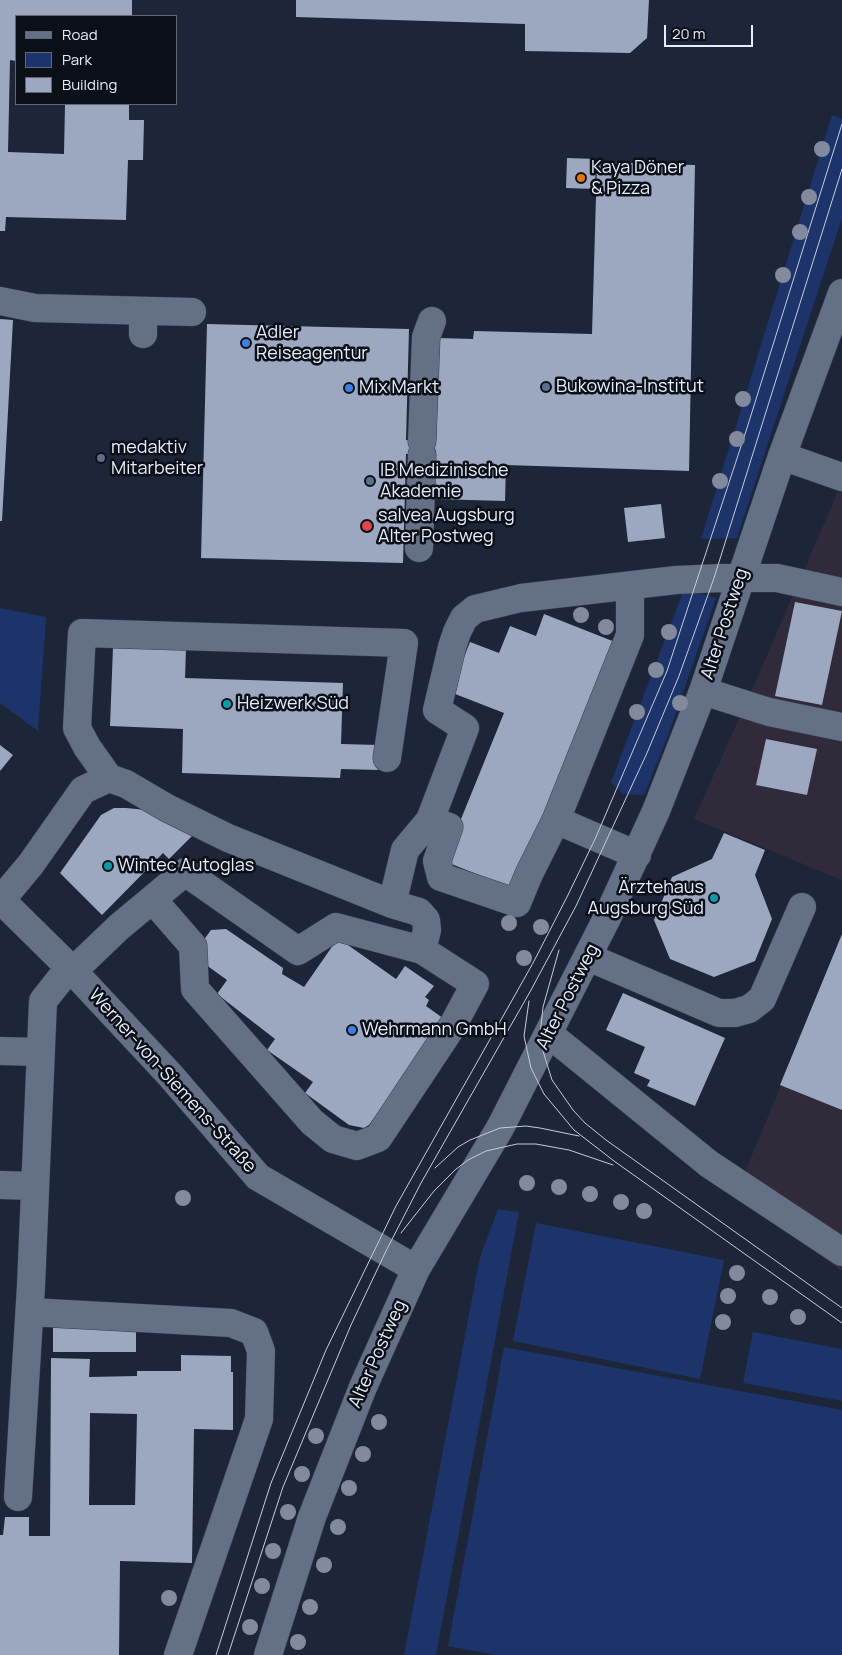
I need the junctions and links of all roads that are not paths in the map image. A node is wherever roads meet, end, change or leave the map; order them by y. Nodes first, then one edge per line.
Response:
1 (842, 294) edge
2 (0, 302) edge
3 (192, 312) dead end
4 (432, 321) dead end
5 (782, 456) junction
6 (842, 477) edge
7 (419, 548) dead end
8 (741, 577) junction
9 (630, 586) junction
10 (842, 592) edge
11 (703, 691) junction
12 (842, 727) edge
13 (387, 758) dead end
14 (109, 778) junction
15 (430, 820) junction
16 (556, 820) junction
17 (637, 855) junction
18 (1, 899) edge
19 (153, 900) junction
20 (392, 904) junction
21 (802, 906) dead end
22 (422, 950) junction
23 (588, 957) junction
24 (71, 970) junction
25 (549, 1034) junction
26 (0, 1051) edge
27 (40, 1052) junction
28 (40, 1177) junction
29 (0, 1185) edge
30 (842, 1252) edge
31 (416, 1269) junction
32 (30, 1312) junction
33 (18, 1497) dead end
34 (178, 1655) edge
35 (268, 1655) edge

1 - 5 street, Alter Postweg
2 - 3 street
4 - 7 street
5 - 6 street
5 - 8 street, Alter Postweg
8 - 9 street
8 - 10 street
8 - 11 street, Alter Postweg
9 - 15 street
9 - 16 street
11 - 12 street
11 - 17 street, Alter Postweg
13 - 14 street
14 - 18 street
14 - 20 street
15 - 16 street
15 - 20 street
16 - 17 street
17 - 23 street, Alter Postweg
18 - 24 street, Werner-von-Siemens-Straße
19 - 22 street
19 - 22 street
19 - 24 street
20 - 22 street
21 - 23 street
23 - 25 street, Alter Postweg
24 - 27 street
24 - 31 street, Werner-von-Siemens-Straße
25 - 30 street
25 - 31 street, Alter Postweg
26 - 27 street
27 - 28 street
28 - 29 street
28 - 32 street
31 - 35 street, Alter Postweg
32 - 33 street
32 - 34 street

